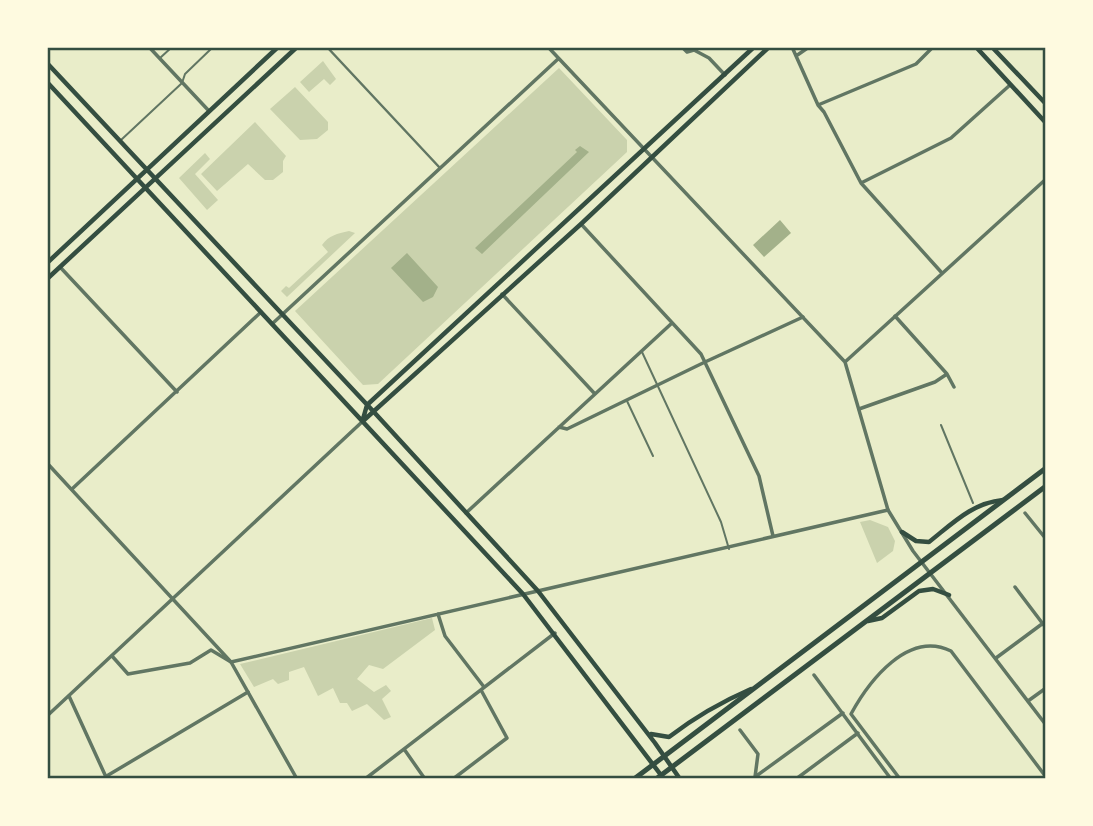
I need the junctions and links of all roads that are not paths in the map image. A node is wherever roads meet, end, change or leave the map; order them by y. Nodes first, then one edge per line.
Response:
1 (172, 47) edge
2 (214, 47) edge
3 (278, 47) edge
4 (298, 47) edge
5 (327, 47) edge
6 (548, 47) edge
7 (682, 47) edge
8 (754, 47) edge
9 (769, 47) edge
10 (792, 47) edge
11 (809, 47) edge
12 (976, 47) edge
13 (992, 47) edge
14 (151, 48) edge
15 (929, 48) edge
16 (796, 56) junction
17 (559, 58) junction
18 (160, 59) junction
19 (47, 63) edge
20 (724, 75) junction
21 (47, 82) edge
22 (182, 83) junction
23 (1010, 85) junction
24 (1046, 104) edge
25 (818, 105) junction
26 (209, 111) junction
27 (1046, 123) edge
28 (120, 141) junction
29 (645, 150) junction
30 (652, 158) junction
31 (440, 168) junction
32 (146, 169) junction
33 (136, 179) junction
34 (155, 179) junction
35 (1046, 179) edge
36 (862, 183) junction
37 (145, 188) junction
38 (581, 224) junction
39 (48, 261) edge
40 (60, 267) junction
41 (942, 273) junction
42 (47, 279) edge
43 (502, 294) junction
44 (261, 312) junction
45 (282, 314) junction
46 (895, 316) junction
47 (803, 317) junction
48 (672, 323) junction
49 (272, 324) junction
50 (642, 351) junction
51 (705, 362) junction
52 (845, 362) junction
53 (947, 374) junction
54 (658, 384) junction
55 (954, 387) dead end
56 (177, 392) junction
57 (595, 394) junction
58 (627, 400) junction
59 (367, 405) junction
60 (859, 409) junction
61 (373, 411) junction
62 (363, 421) junction
63 (941, 425) dead end
64 (559, 427) junction
65 (653, 456) dead end
66 (47, 463) edge
67 (1046, 468) edge
68 (1046, 486) edge
69 (72, 489) junction
70 (1004, 500) junction
71 (973, 503) dead end
72 (888, 510) junction
73 (466, 513) junction
74 (1026, 513) dead end
75 (902, 532) junction
76 (773, 536) junction
77 (1046, 539) edge
78 (729, 548) junction
79 (922, 562) junction
80 (931, 573) junction
81 (1015, 587) dead end
82 (538, 592) junction
83 (523, 594) junction
84 (949, 595) junction
85 (174, 600) junction
86 (438, 614) junction
87 (864, 622) junction
88 (1045, 624) edge
89 (555, 633) junction
90 (112, 656) junction
91 (996, 658) junction
92 (231, 662) junction
93 (814, 675) dead end
94 (761, 684) junction
95 (483, 688) junction
96 (1046, 688) edge
97 (248, 692) junction
98 (69, 696) junction
99 (1028, 701) junction
100 (843, 713) junction
101 (47, 716) edge
102 (1046, 724) edge
103 (740, 730) dead end
104 (648, 733) junction
105 (858, 733) junction
106 (404, 750) junction
107 (665, 757) junction
108 (653, 765) junction
109 (671, 768) junction
110 (1046, 777) edge
111 (106, 778) edge
112 (660, 778) edge
113 (755, 778) edge
114 (297, 779) edge
115 (365, 779) edge
116 (425, 779) edge
117 (453, 779) edge
118 (634, 779) edge
119 (680, 779) edge
120 (796, 779) edge
121 (891, 779) edge
122 (900, 779) edge

1 - 18 lane
2 - 22 lane
3 - 26 main road
4 - 34 main road
5 - 31 street
6 - 17 street
7 - 20 street
8 - 20 main road
9 - 30 main road
10 - 16 street
11 - 16 street
12 - 23 main road
13 - 24 main road
14 - 18 street
15 - 25 street
16 - 25 street
17 - 29 street
17 - 31 street
18 - 22 street
19 - 28 main road
20 - 29 main road
21 - 33 main road
22 - 26 street
22 - 28 lane
23 - 27 main road
23 - 36 street
25 - 36 street
26 - 32 main road
28 - 32 main road
29 - 30 street
29 - 59 main road
30 - 38 main road
30 - 47 street
31 - 45 street
32 - 33 main road
32 - 34 main road
33 - 37 main road
33 - 39 main road
34 - 37 main road
34 - 45 main road
35 - 41 street
36 - 41 street
37 - 40 main road
37 - 44 main road
38 - 43 main road
38 - 48 street
40 - 42 main road
40 - 56 street
41 - 46 street
43 - 57 street
43 - 61 main road
44 - 49 main road
44 - 56 street
45 - 49 street
45 - 59 main road
46 - 52 street
46 - 53 street
47 - 51 street
47 - 52 street
48 - 50 street
48 - 51 street
49 - 62 main road
50 - 54 lane
50 - 57 street
51 - 54 street
51 - 76 street
52 - 60 street
53 - 55 street
53 - 60 street
54 - 58 street
54 - 78 lane
56 - 69 street
57 - 64 street
58 - 64 street
58 - 65 lane
59 - 61 main road
59 - 62 main road
60 - 72 street
61 - 62 main road
61 - 73 main road
62 - 83 main road
62 - 85 street
63 - 71 lane
64 - 73 street
66 - 69 street
67 - 70 main road
68 - 80 main road
69 - 85 street
70 - 75 main road
70 - 79 main road
72 - 75 street
72 - 76 street
73 - 82 main road
74 - 77 street
75 - 79 street
76 - 78 street
78 - 82 street
79 - 80 street
79 - 94 main road
80 - 84 street
80 - 87 main road
81 - 88 street
82 - 83 street
82 - 104 main road
83 - 86 street
83 - 89 main road
84 - 87 main road
84 - 91 street
85 - 90 street
85 - 92 street
86 - 92 street
86 - 95 street
87 - 109 main road
88 - 91 street
89 - 95 street
89 - 108 main road
90 - 92 street
90 - 98 street
91 - 99 street
92 - 97 street
93 - 100 street
94 - 104 main road
94 - 107 main road
95 - 106 street
95 - 117 street
96 - 99 street
97 - 111 street
97 - 114 street
98 - 101 street
98 - 111 street
99 - 102 street
100 - 105 street
100 - 113 street
103 - 113 street
104 - 107 main road
105 - 120 street
105 - 121 street
106 - 115 street
106 - 116 street
107 - 108 main road
107 - 109 main road
108 - 112 main road
108 - 118 main road
109 - 112 main road
109 - 119 main road
110 - 122 street

